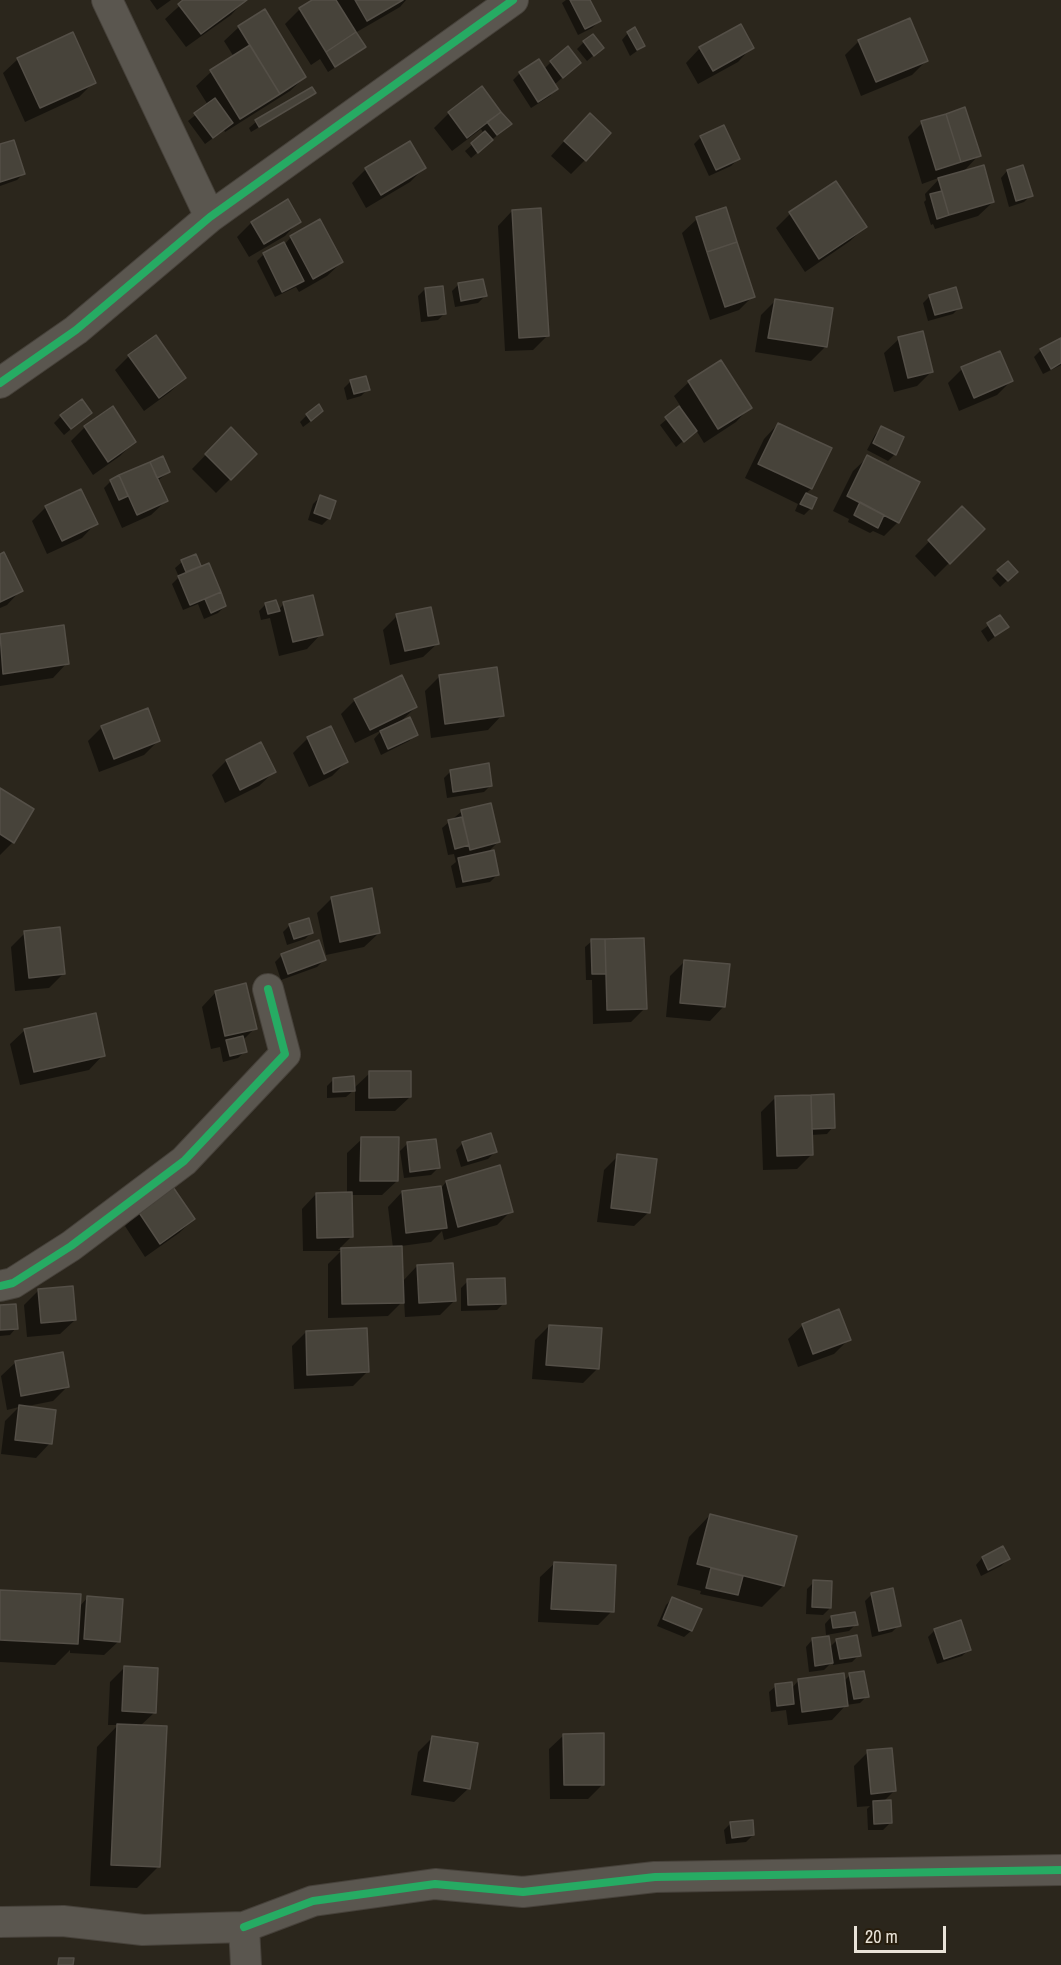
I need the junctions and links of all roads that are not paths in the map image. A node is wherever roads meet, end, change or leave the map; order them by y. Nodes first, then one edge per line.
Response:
1 (107, 0) edge
2 (513, 0) edge
3 (210, 217) junction
4 (0, 383) edge
5 (268, 989) dead end
6 (0, 1287) edge
7 (1061, 1870) edge
8 (0, 1922) edge
9 (244, 1927) junction
10 (246, 1965) edge

1 - 3 street
2 - 3 street
3 - 4 street
5 - 6 street
7 - 9 street
8 - 9 street
9 - 10 street

